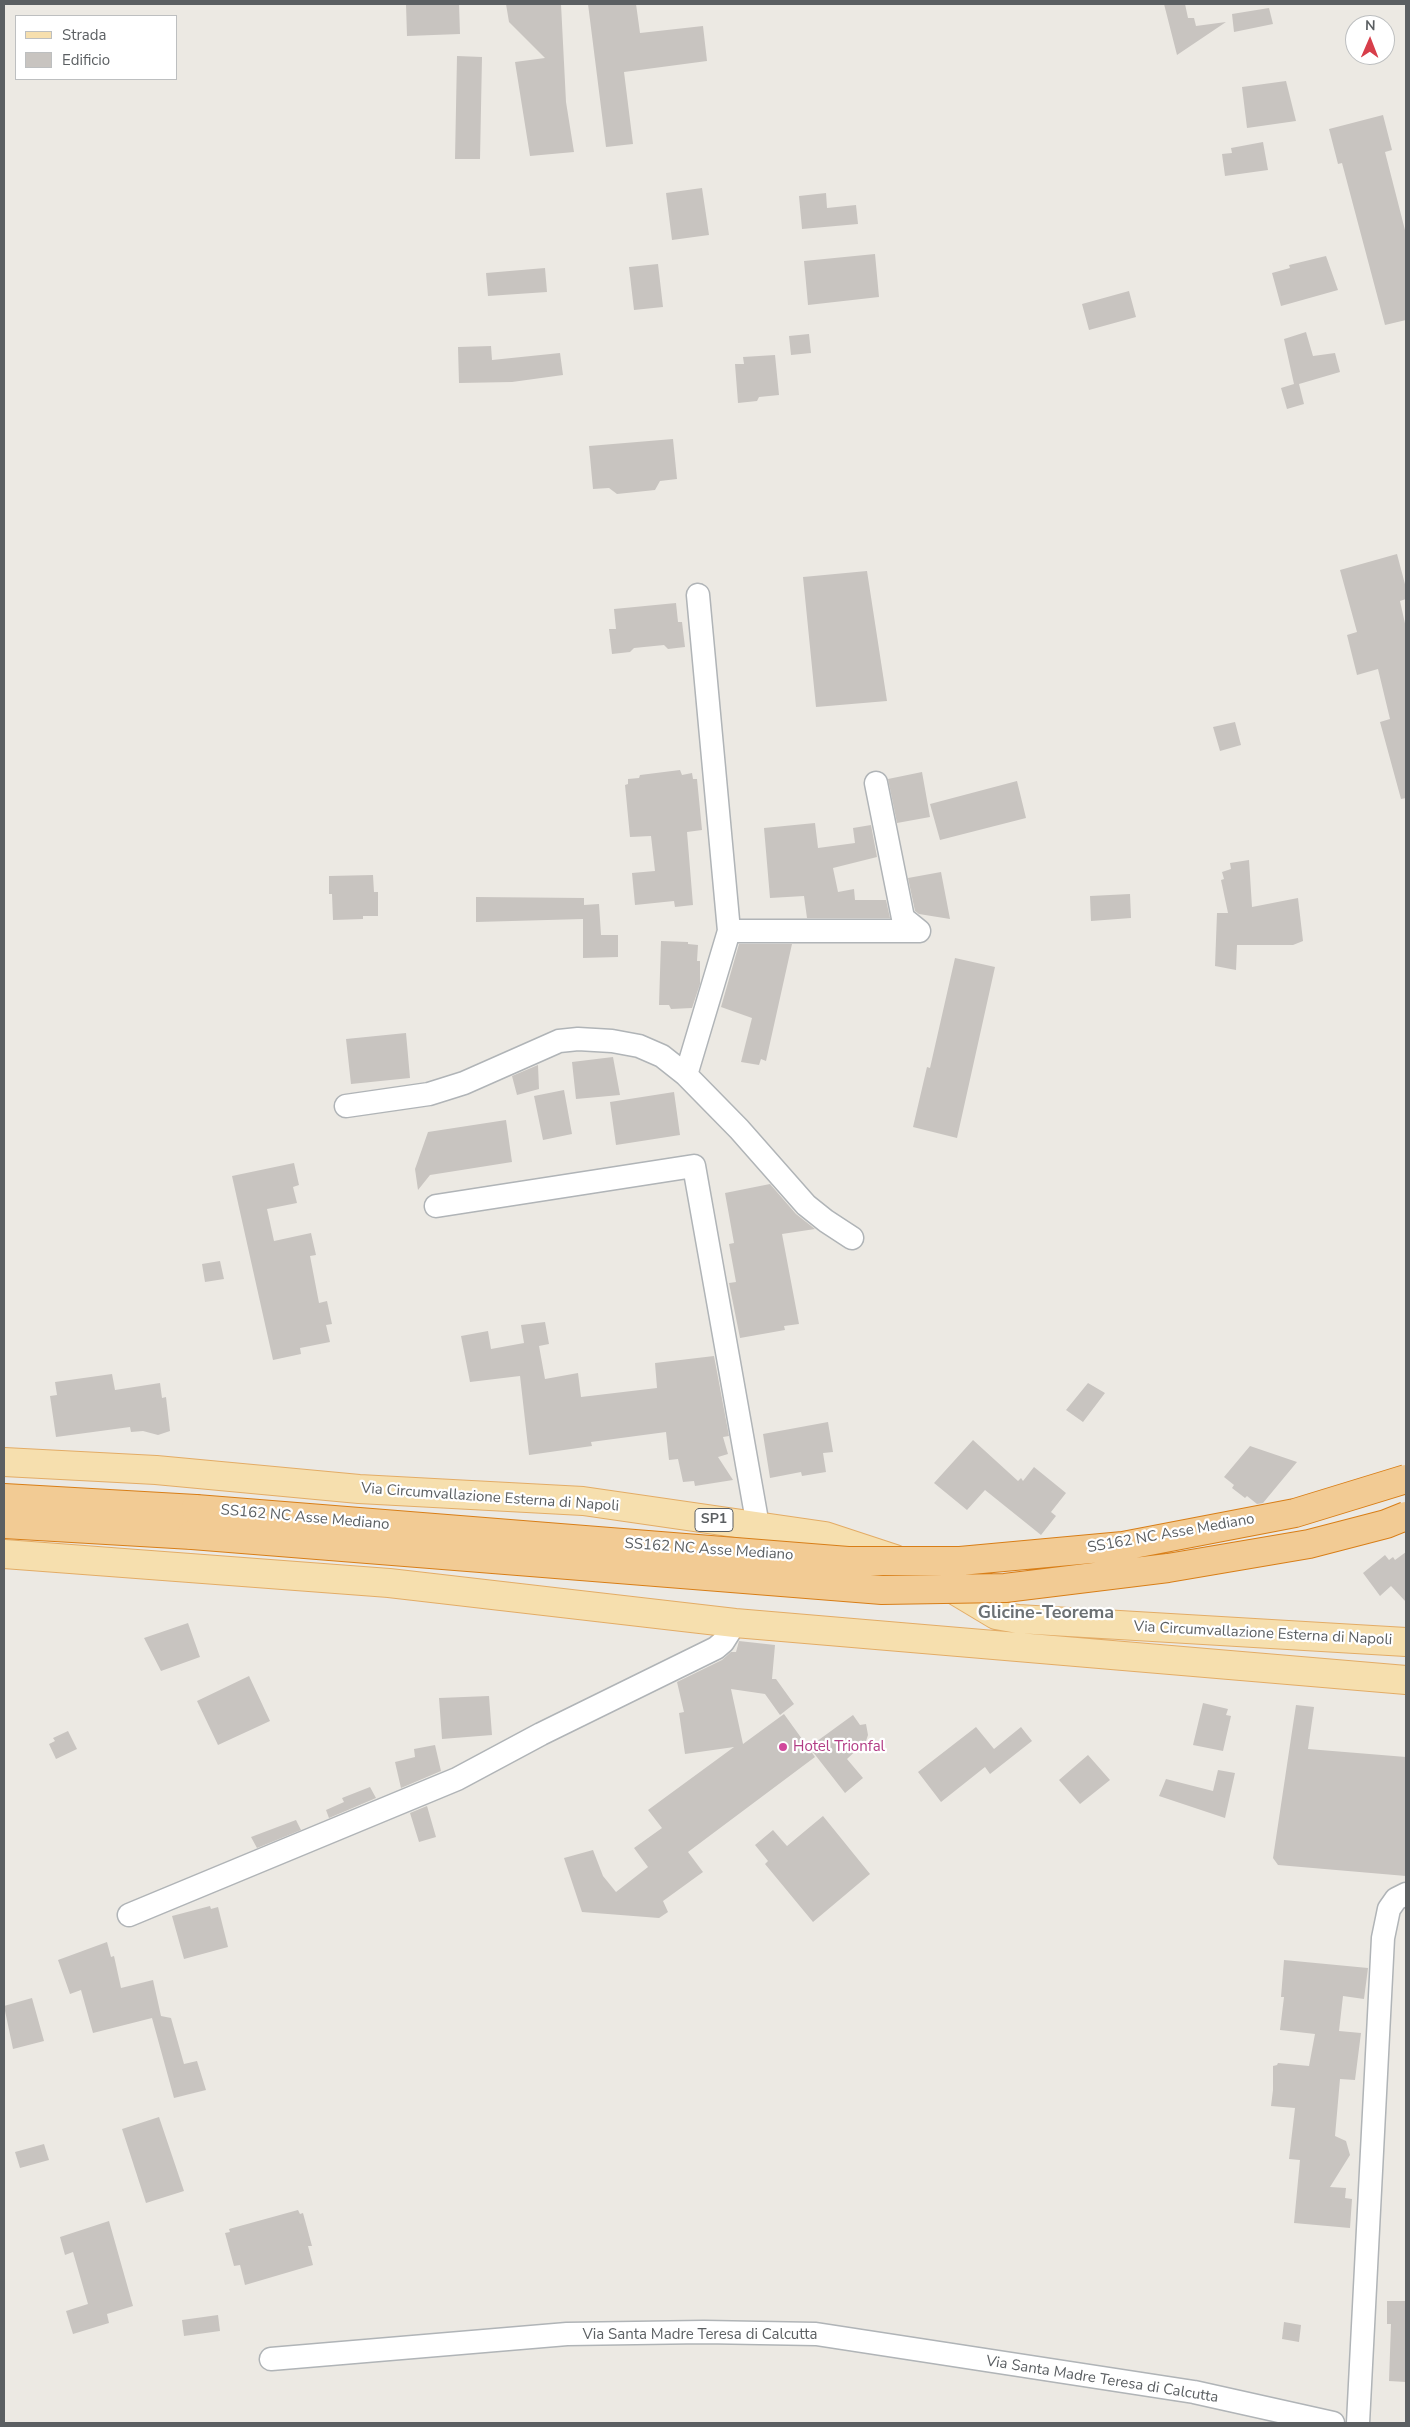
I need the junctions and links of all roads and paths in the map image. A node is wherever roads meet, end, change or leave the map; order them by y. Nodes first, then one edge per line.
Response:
1 (698, 595) dead end
2 (876, 782) dead end
3 (729, 931) junction
4 (686, 1075) junction
5 (346, 1106) dead end
6 (436, 1206) dead end
7 (852, 1238) dead end
8 (4, 1462) edge
9 (1406, 1478) edge
10 (4, 1498) edge
11 (1406, 1516) edge
12 (194, 1522) junction
13 (4, 1524) edge
14 (758, 1526) junction
15 (4, 1554) edge
16 (734, 1623) junction
17 (1406, 1642) edge
18 (1406, 1680) edge
19 (1406, 1894) edge
20 (129, 1915) dead end
21 (271, 2359) dead end
22 (1333, 2423) edge
23 (1358, 2423) edge

1 - 3 street
2 - 3 street
3 - 4 street
4 - 5 street
4 - 7 street
6 - 14 street
8 - 14 main road, Via Circumvallazione Esterna di Napoli / SP1
9 - 12 highway, SS162 NC Asse Mediano, bridge
10 - 12 highway, SS162 NC Asse Mediano
11 - 12 highway, SS162 NC Asse Mediano, bridge
12 - 13 highway, SS162 NC Asse Mediano
14 - 17 main road, Via Circumvallazione Esterna di Napoli / SP1
15 - 16 main road, Via Circumvallazione Esterna di Napoli
16 - 18 main road, Via Circumvallazione Esterna di Napoli
16 - 20 street
19 - 23 street
21 - 22 street, Via Santa Madre Teresa di Calcutta

